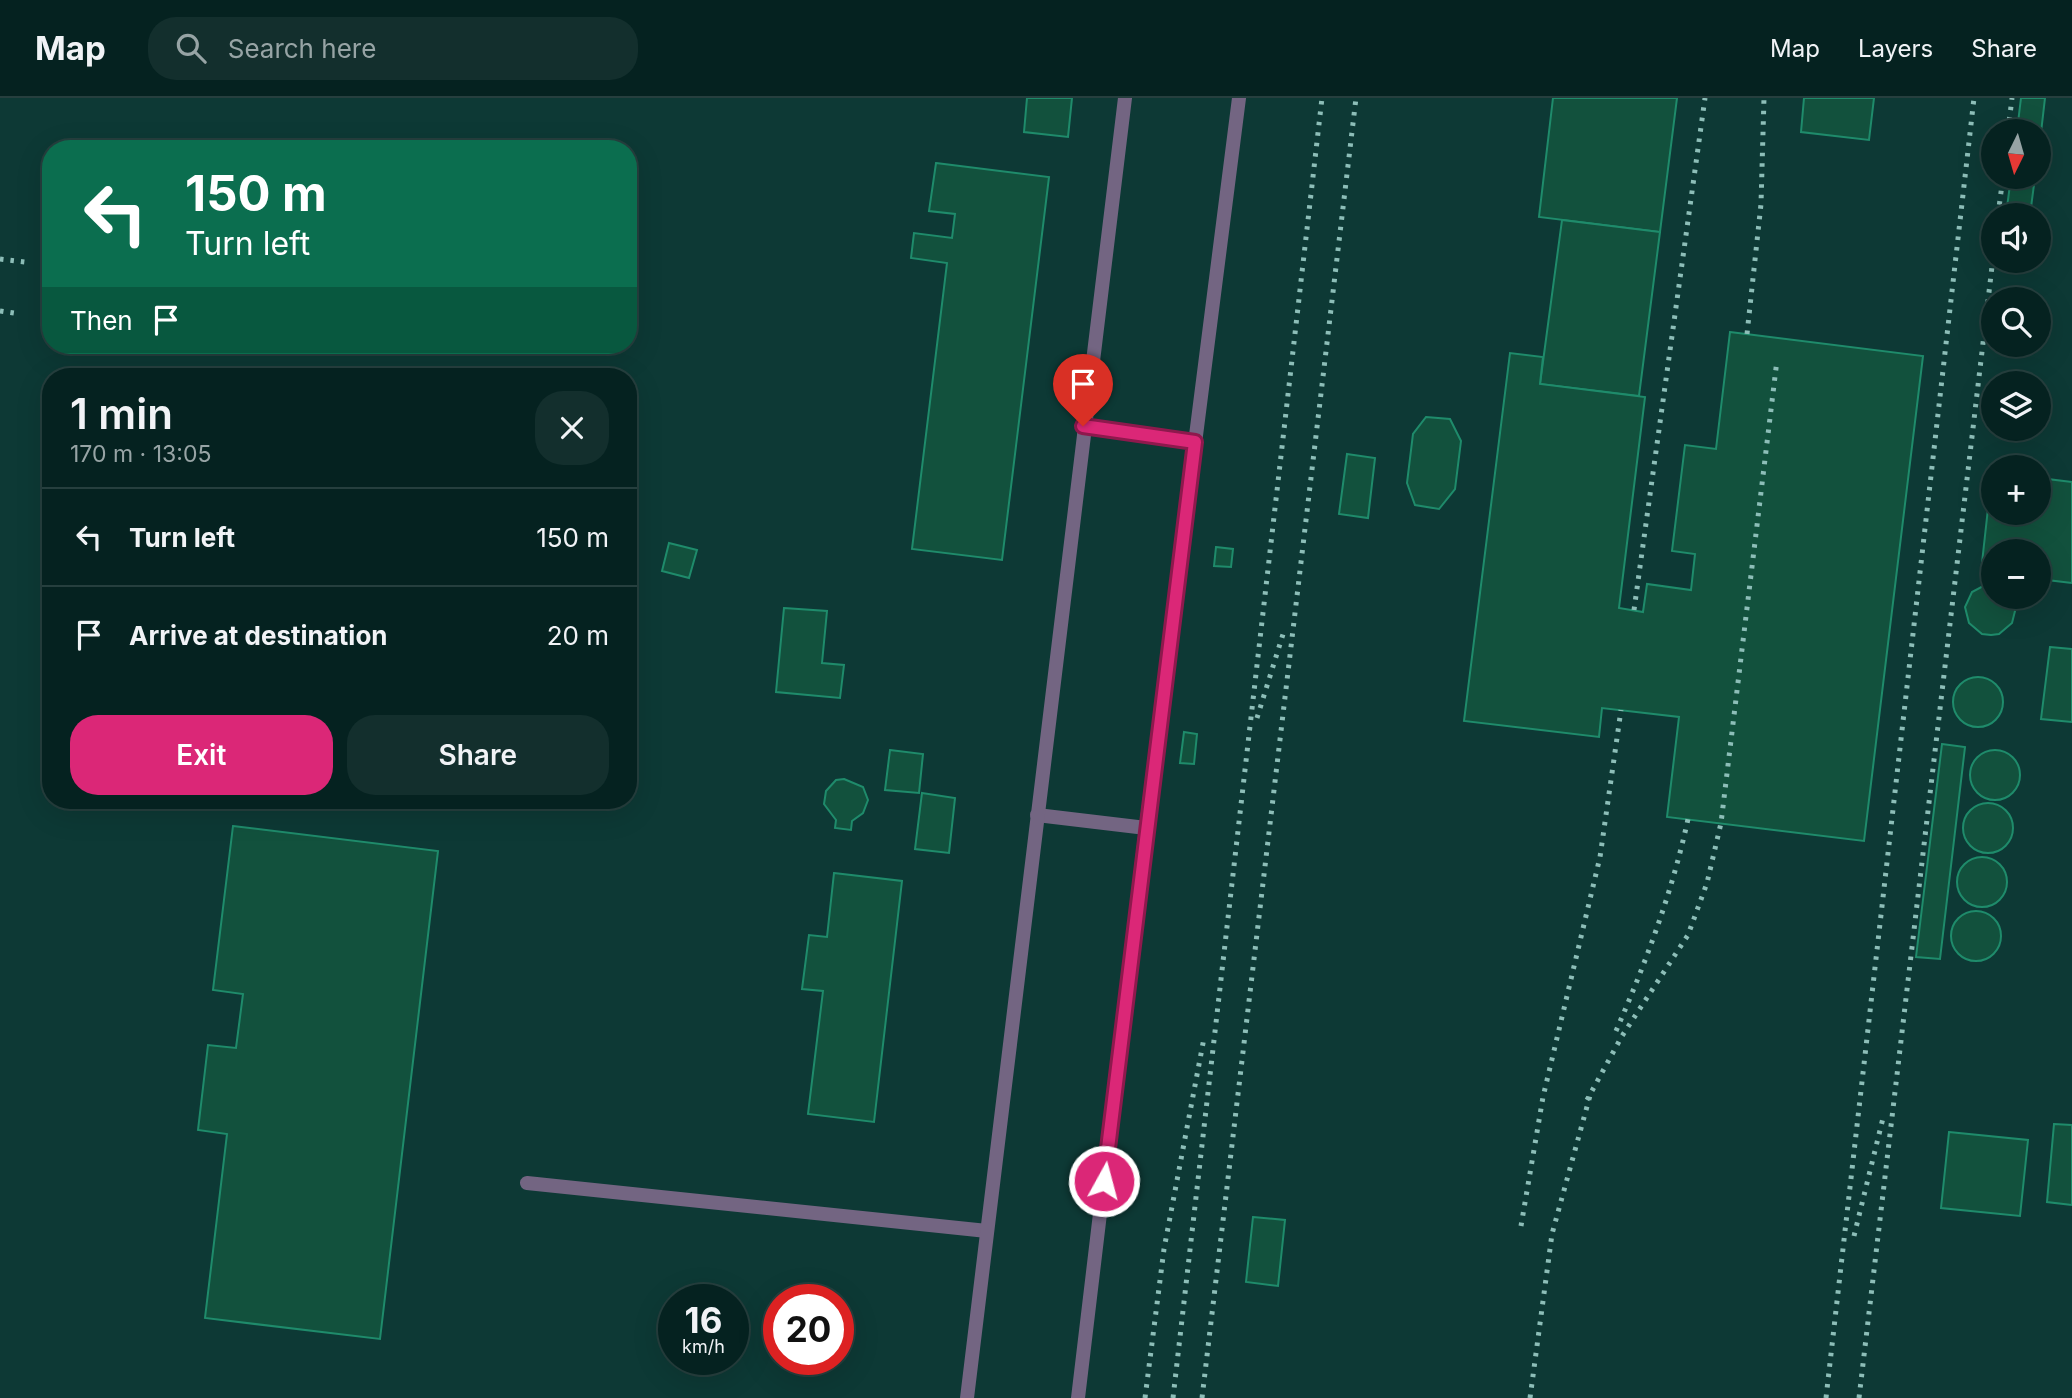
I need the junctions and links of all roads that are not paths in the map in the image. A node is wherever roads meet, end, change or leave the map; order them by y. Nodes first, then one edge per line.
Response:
1 (1125, 98) edge
2 (1239, 98) edge
3 (1083, 426) junction
4 (1195, 442) junction
5 (1037, 815) junction
6 (1146, 828) junction
7 (527, 1183) dead end
8 (987, 1231) junction
9 (967, 1398) edge
10 (1079, 1398) edge

1 - 3 lane
2 - 4 lane
3 - 4 lane
3 - 5 lane
4 - 6 lane
5 - 6 lane
5 - 8 lane
6 - 10 lane
7 - 8 lane
8 - 9 lane

